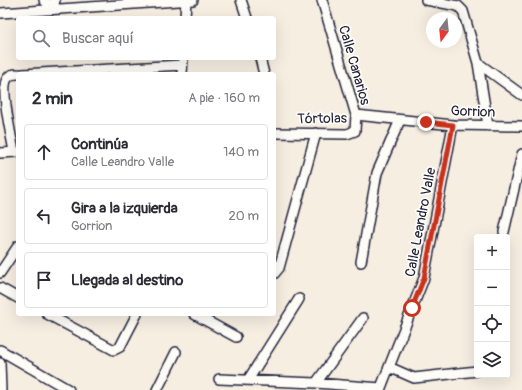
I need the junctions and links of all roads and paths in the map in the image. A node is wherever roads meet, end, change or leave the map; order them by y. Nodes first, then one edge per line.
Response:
1 (44, 0) edge
2 (186, 0) edge
3 (193, 0) edge
4 (241, 0) edge
5 (322, 0) edge
6 (426, 0) edge
7 (112, 3) edge
8 (54, 4) edge
9 (1, 13) edge
10 (185, 16) edge
11 (246, 16) edge
12 (260, 60) edge
13 (478, 63) junction
14 (182, 66) edge
15 (62, 72) edge
16 (264, 72) edge
17 (16, 74) edge
18 (522, 95) edge
19 (3, 103) edge
20 (356, 115) junction
21 (400, 120) junction
22 (453, 125) junction
23 (488, 126) junction
24 (522, 126) edge
25 (276, 133) edge
26 (316, 133) junction
27 (16, 152) edge
28 (0, 153) edge
29 (522, 154) edge
30 (504, 232) dead end
31 (16, 249) edge
32 (361, 262) dead end
33 (0, 272) edge
34 (276, 272) edge
35 (0, 288) edge
36 (16, 297) edge
37 (299, 299) dead end
38 (51, 316) edge
39 (136, 316) edge
40 (198, 316) edge
41 (363, 318) dead end
42 (236, 337) dead end
43 (0, 350) edge
44 (176, 352) dead end
45 (0, 363) edge
46 (388, 367) junction
47 (474, 371) edge
48 (219, 380) dead end
49 (248, 380) junction
50 (316, 383) junction
51 (380, 389) edge
52 (1, 390) edge
53 (69, 390) edge
54 (158, 390) edge

1 - 8 street
2 - 3 street
2 - 7 street
2 - 10 street
4 - 11 street
5 - 20 street, Calle Canarios
6 - 13 street
7 - 8 street
8 - 9 street
12 - 16 street
13 - 18 street
13 - 23 street
14 - 15 street
17 - 19 street
19 - 27 street
20 - 21 street, Gorrion
20 - 26 street, Tórtolas
21 - 22 street, Gorrion
21 - 32 street
22 - 23 street, Gorrion
22 - 46 street, Calle Leandro Valle
23 - 24 street, Gorrion
25 - 26 street, Tórtolas
26 - 34 street
27 - 28 street
29 - 30 street
31 - 33 street
35 - 36 street
37 - 49 street
38 - 39 street
40 - 42 street
41 - 50 street
43 - 53 street
44 - 54 street
45 - 52 street
46 - 47 street
46 - 51 street, Calle Leandro Valle
48 - 49 street
49 - 50 street
50 - 51 street

